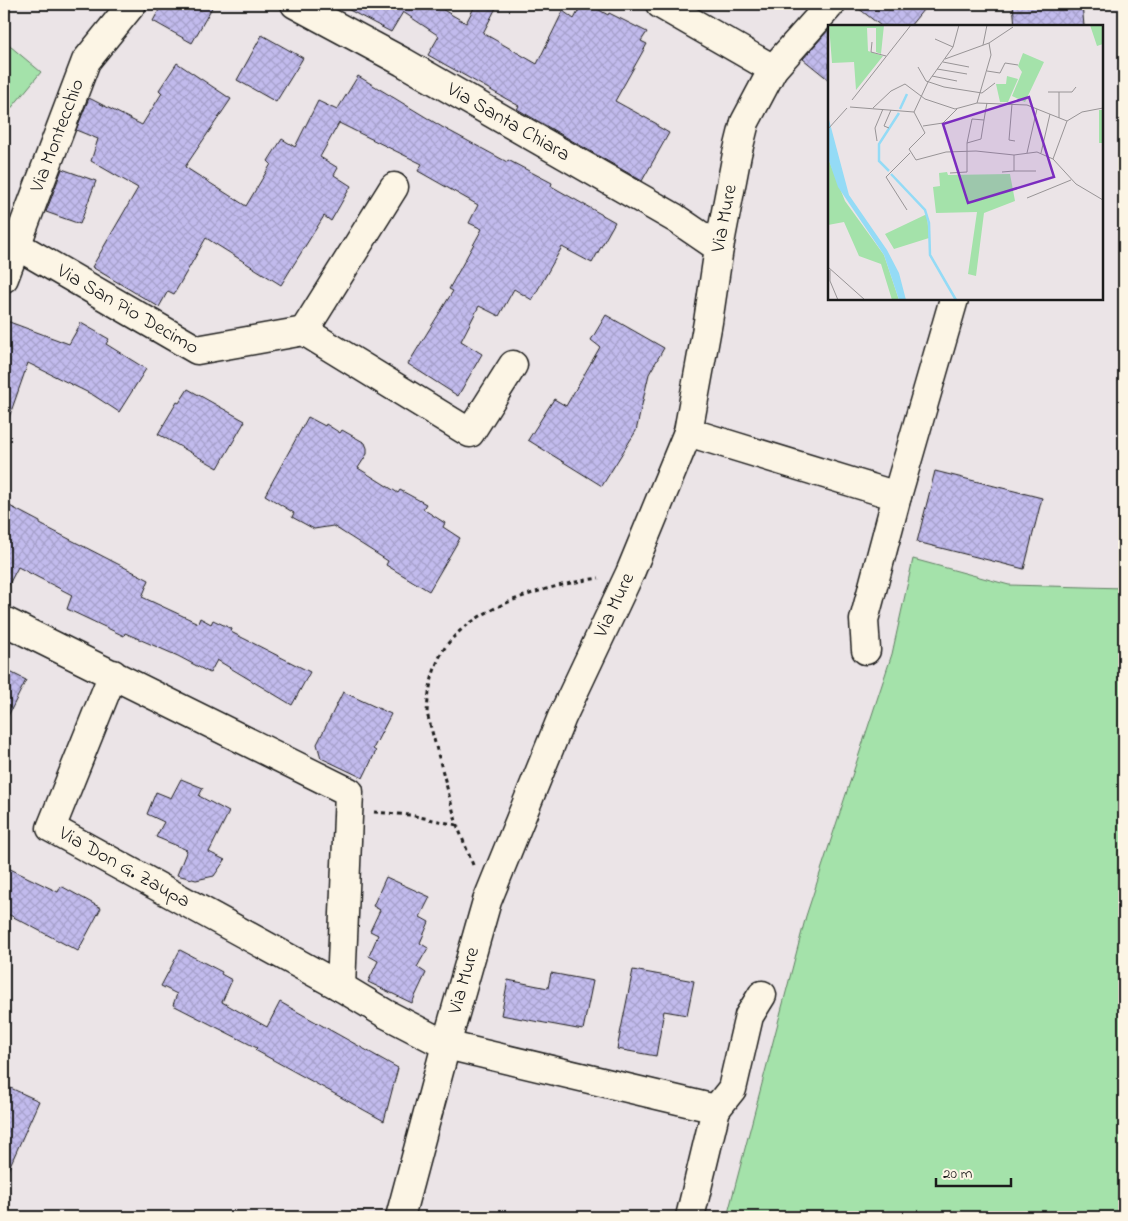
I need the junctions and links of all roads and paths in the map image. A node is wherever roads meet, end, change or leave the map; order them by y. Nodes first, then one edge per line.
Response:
1 (132, 4) edge
2 (294, 4) edge
3 (660, 4) edge
4 (831, 4) edge
5 (774, 69) junction
6 (394, 187) dead end
7 (16, 245) junction
8 (719, 248) junction
9 (4, 278) edge
10 (954, 300) edge
11 (304, 331) junction
12 (514, 365) dead end
13 (688, 432) junction
14 (897, 496) junction
15 (630, 573) junction
16 (4, 621) edge
17 (866, 650) dead end
18 (114, 674) junction
19 (348, 809) junction
20 (457, 825) junction
21 (487, 901) junction
22 (341, 987) junction
23 (762, 995) dead end
24 (446, 1045) junction
25 (716, 1108) junction
26 (400, 1217) edge
27 (690, 1217) edge

1 - 7 street, Via Montecchio
2 - 8 street, Via Santa Chiara
3 - 5 street
4 - 5 street, Via Mure
5 - 8 street, Via Mure
6 - 11 street
7 - 9 street, Via Montecchio
7 - 11 street, Via San Pio Decimo
8 - 13 street, Via Mure
10 - 14 street
11 - 12 street
13 - 14 street
13 - 15 street, Via Mure
14 - 17 street
15 - 20 path
15 - 21 street, Via Mure
16 - 18 street
18 - 19 street
18 - 22 street, Via Don G. Zaupa
19 - 20 path
19 - 22 street
20 - 21 path
21 - 24 street, Via Mure
22 - 24 street, Via Don G. Zaupa
23 - 25 street
24 - 25 street, Via Don G. Zaupa
24 - 26 street, Via Mure
25 - 27 street

